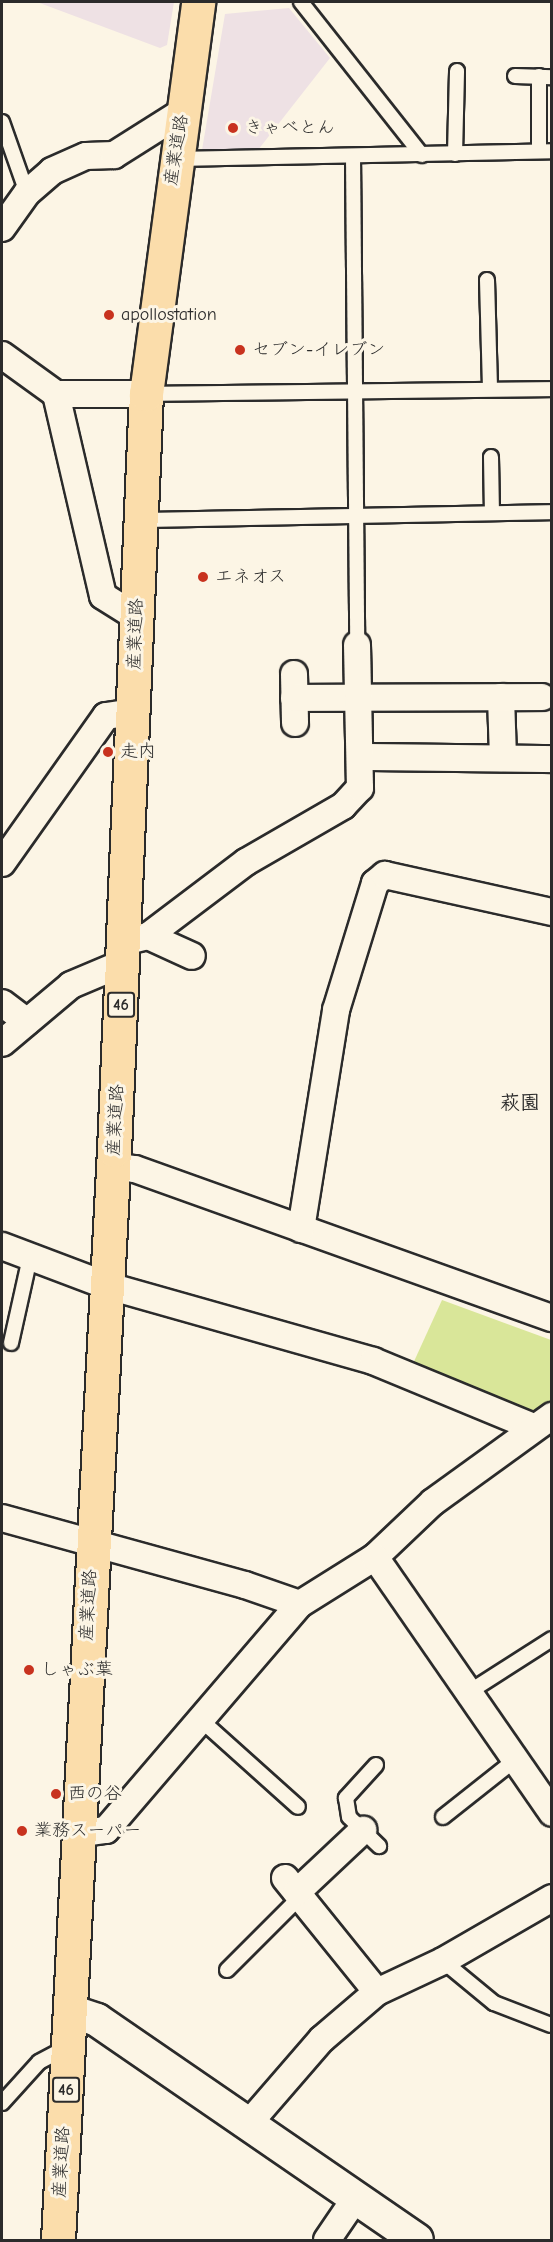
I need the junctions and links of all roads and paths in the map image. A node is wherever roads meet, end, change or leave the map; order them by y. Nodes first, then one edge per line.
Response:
1 (198, 2) edge
2 (301, 2) edge
3 (457, 71) dead end
4 (515, 76) dead end
5 (545, 76) edge
6 (184, 111) junction
7 (2, 123) edge
8 (545, 151) edge
9 (422, 154) junction
10 (455, 154) junction
11 (353, 156) junction
12 (175, 159) junction
13 (27, 193) junction
14 (2, 228) edge
15 (487, 280) dead end
16 (2, 355) edge
17 (552, 388) edge
18 (490, 389) junction
19 (353, 391) junction
20 (56, 394) junction
21 (146, 394) junction
22 (491, 457) dead end
23 (552, 512) edge
24 (492, 513) junction
25 (353, 514) junction
26 (140, 520) junction
27 (137, 617) junction
28 (357, 645) joint
29 (359, 697) junction
30 (501, 697) junction
31 (542, 697) dead end
32 (294, 698) dead end
33 (133, 712) junction
34 (360, 757) junction
35 (503, 758) junction
36 (552, 759) edge
37 (2, 863) edge
38 (552, 912) edge
39 (131, 947) junction
40 (192, 956) dead end
41 (2, 1003) edge
42 (27, 1022) junction
43 (2, 1043) edge
44 (113, 1166) junction
45 (300, 1229) junction
46 (2, 1246) edge
47 (30, 1257) junction
48 (105, 1285) junction
49 (552, 1318) edge
50 (11, 1343) dead end
51 (542, 1421) edge
52 (2, 1518) edge
53 (93, 1541) junction
54 (375, 1557) junction
55 (300, 1604) junction
56 (552, 1639) edge
57 (468, 1692) junction
58 (201, 1720) junction
59 (515, 1760) junction
60 (376, 1765) dead end
61 (298, 1808) dead end
62 (552, 1813) edge
63 (443, 1817) dead end
64 (76, 1834) junction
65 (371, 1838) joint
66 (294, 1889) junction
67 (552, 1898) edge
68 (443, 1961) junction
69 (226, 1970) dead end
70 (377, 1992) junction
71 (70, 2011) junction
72 (551, 2025) edge
73 (68, 2047) junction
74 (2, 2103) edge
75 (250, 2122) junction
76 (355, 2199) junction
77 (58, 2241) edge
78 (327, 2241) edge
79 (417, 2241) edge

1 - 6 main road, 産業道路 / 46
2 - 9 lane
3 - 10 lane
4 - 5 lane
5 - 8 lane
6 - 12 main road, 産業道路 / 46
6 - 13 street
7 - 13 lane
8 - 10 lane
9 - 10 lane
9 - 11 lane
11 - 12 lane
11 - 19 lane
12 - 21 main road, 産業道路 / 46
13 - 14 street
15 - 18 lane
16 - 20 street
17 - 18 lane
18 - 19 lane
19 - 21 lane
19 - 25 lane
20 - 21 street
20 - 27 street
21 - 26 main road, 産業道路 / 46
22 - 24 lane
23 - 24 lane
24 - 25 lane
25 - 26 lane
25 - 28 lane
26 - 27 main road, 産業道路 / 46
27 - 33 main road, 産業道路 / 46
28 - 29 street
29 - 30 street
29 - 32 street
29 - 34 street
30 - 31 street
30 - 35 street
33 - 37 street
33 - 39 main road, 産業道路 / 46
34 - 35 street
34 - 39 street
35 - 36 street
38 - 45 street
39 - 40 street
39 - 42 street
39 - 44 main road, 産業道路 / 46
41 - 42 street
42 - 43 street
44 - 45 street
44 - 48 main road, 産業道路 / 46
45 - 49 street
46 - 47 street
47 - 48 street
47 - 50 lane
48 - 51 street
48 - 53 main road, 産業道路 / 46
51 - 54 street
52 - 53 street
53 - 55 street
53 - 64 main road, 産業道路 / 46
54 - 55 street
54 - 57 street
55 - 58 street
56 - 57 lane
57 - 59 street
58 - 61 lane
58 - 64 street
59 - 62 street
59 - 63 lane
60 - 65 lane
64 - 71 main road, 産業道路 / 46
65 - 66 street
66 - 69 lane
66 - 70 street
67 - 68 street
68 - 70 street
68 - 72 lane
70 - 75 street
71 - 73 main road, 産業道路 / 46
71 - 75 street
73 - 74 lane
73 - 77 main road, 産業道路 / 46
75 - 76 street
76 - 78 street
76 - 79 street

